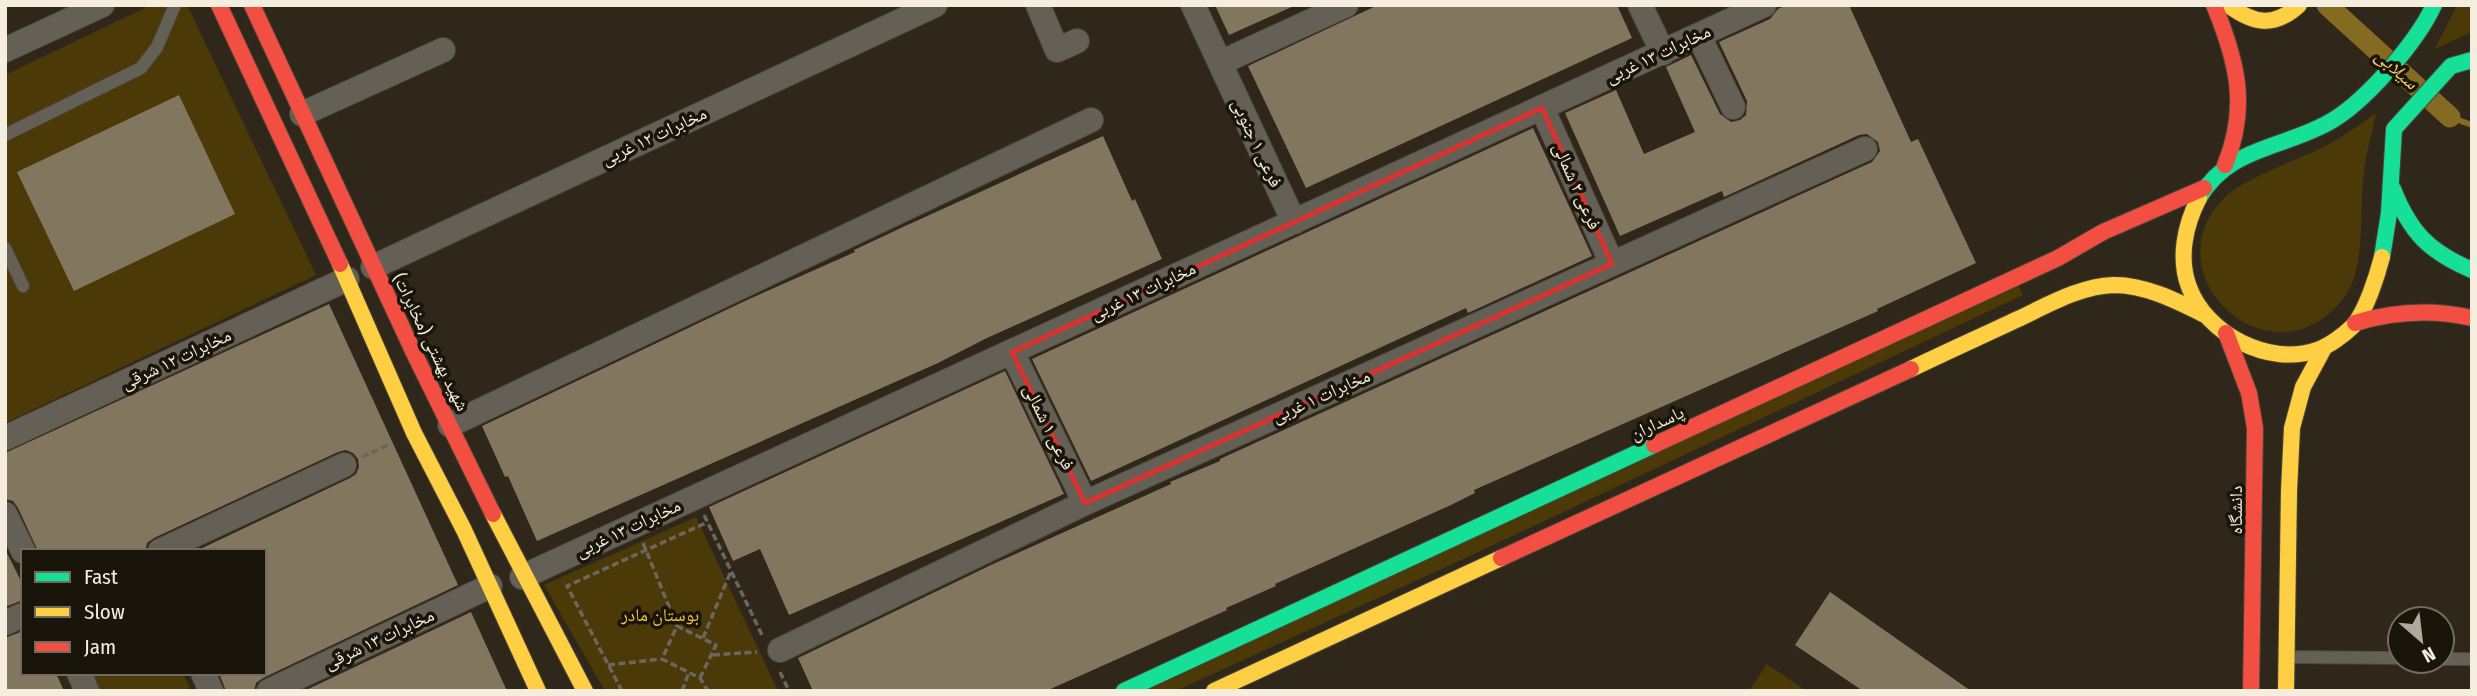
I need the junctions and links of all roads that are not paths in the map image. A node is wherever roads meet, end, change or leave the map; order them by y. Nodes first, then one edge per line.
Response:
1 (102, 5) edge
2 (175, 5) edge
3 (219, 5) edge
4 (252, 5) edge
5 (935, 5) edge
6 (1038, 5) edge
7 (1193, 5) edge
8 (1346, 5) edge
9 (1640, 5) edge
10 (1764, 5) edge
11 (2214, 5) edge
12 (2228, 5) edge
13 (2434, 5) edge
14 (2295, 10) edge
15 (1699, 36) junction
16 (1077, 41) dead end
17 (5, 50) edge
18 (443, 50) dead end
19 (1663, 53) junction
20 (2472, 60) edge
21 (1220, 63) junction
22 (1732, 107) dead end
23 (1542, 108) junction
24 (302, 114) junction
25 (1091, 120) dead end
26 (276, 127) junction
27 (5, 135) edge
28 (1865, 149) dead end
29 (2225, 165) junction
30 (2391, 184) junction
31 (2204, 188) junction
32 (1294, 222) junction
33 (5, 248) edge
34 (1612, 264) junction
35 (373, 267) junction
36 (2472, 270) edge
37 (347, 279) junction
38 (23, 286) dead end
39 (2205, 315) junction
40 (2472, 318) edge
41 (2355, 323) junction
42 (2226, 333) junction
43 (2324, 348) junction
44 (1012, 352) junction
45 (450, 425) junction
46 (5, 438) edge
47 (344, 465) road end
48 (1085, 503) junction
49 (5, 514) edge
50 (22, 549) edge
51 (164, 549) edge
52 (523, 577) junction
53 (490, 586) junction
54 (21, 616) edge
55 (5, 623) edge
56 (775, 651) road end
57 (2285, 657) junction
58 (2386, 659) edge
59 (80, 675) edge
60 (87, 691) edge
61 (269, 691) edge
62 (538, 691) edge
63 (585, 691) edge
64 (1124, 691) edge
65 (1214, 691) edge
66 (2251, 691) edge
67 (2286, 691) edge

1 - 17 street
2 - 27 lane
3 - 26 main road
4 - 24 main road, شهید بهشتی (مخابرات)
5 - 35 street, مخابرات ۱۲ غربی
6 - 16 street
7 - 21 street
8 - 21 street
9 - 19 street
10 - 15 street, مخابرات ۱۳ غربی
11 - 29 main road
12 - 14 main road
13 - 29 main road
15 - 19 street, مخابرات ۱۳ غربی
15 - 22 street
18 - 24 street
19 - 23 street, مخابرات ۱۳ غربی
20 - 30 main road
21 - 32 street, فرعی ۱ جنوبی
23 - 32 street, مخابرات ۱۳ غربی
23 - 34 street, فرعی ۲ شمالی
24 - 26 main road
24 - 35 main road, شهید بهشتی (مخابرات)
25 - 45 street
26 - 37 main road
28 - 34 street, مخابرات ۱ غربی
29 - 31 main road
30 - 36 main road
30 - 41 main road
31 - 39 main road
31 - 64 main road, پاسداران
32 - 44 street, مخابرات ۱۳ غربی
33 - 38 lane
34 - 48 street, مخابرات ۱ غربی
35 - 45 main road, شهید بهشتی (مخابرات)
37 - 46 street, مخابرات ۱۲ شرقی
37 - 53 main road
39 - 42 main road
39 - 65 main road
40 - 41 main road
41 - 43 main road
42 - 43 main road
42 - 66 main road, دانشگاه
43 - 57 main road
44 - 48 street, فرعی ۱ شمالی
44 - 52 street, مخابرات ۱۳ غربی
45 - 52 main road, شهید بهشتی (مخابرات)
47 - 51 street
48 - 56 street, مخابرات ۱ غربی
49 - 50 street
52 - 63 main road, شهید بهشتی (مخابرات)
53 - 61 street, مخابرات ۱۳ شرقی
53 - 62 main road
54 - 55 street
57 - 58 lane
57 - 67 main road
59 - 60 street

